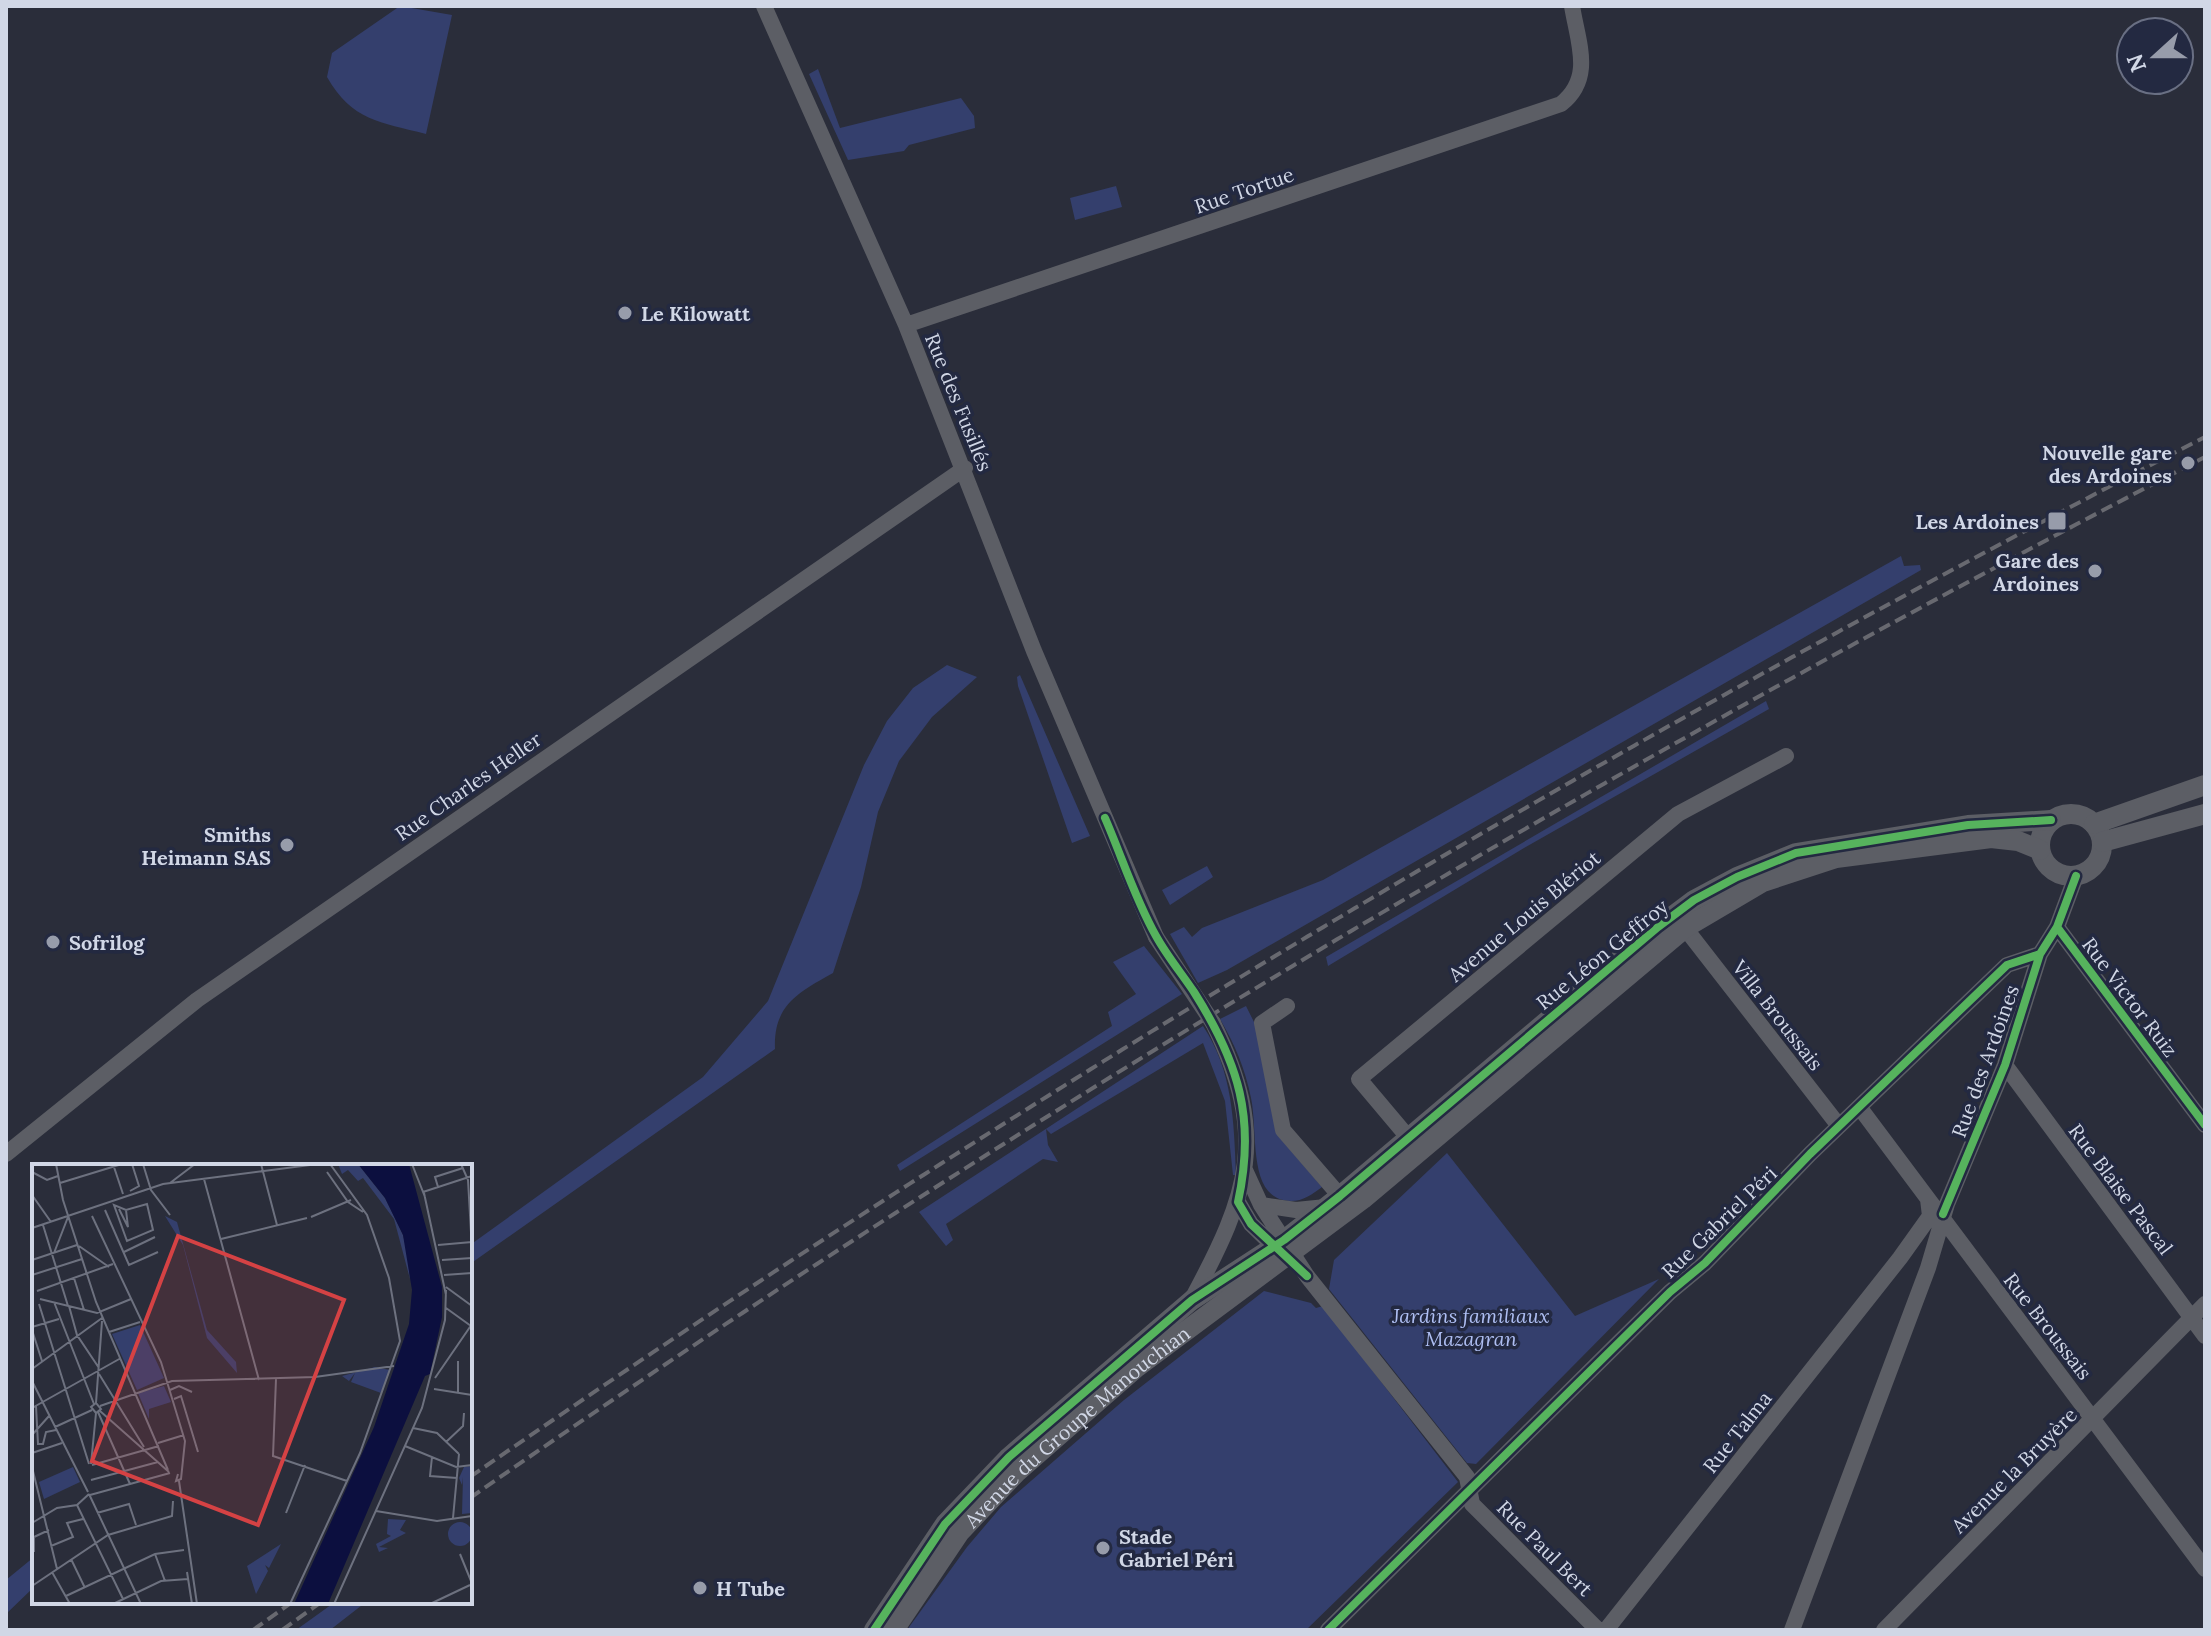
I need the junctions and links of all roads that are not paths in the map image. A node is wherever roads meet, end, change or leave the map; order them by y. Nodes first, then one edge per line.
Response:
1 (764, 6) edge
2 (1572, 6) edge
3 (906, 325) junction
4 (965, 468) junction
5 (1786, 756) dead end
6 (2205, 785) edge
7 (2205, 814) edge
8 (2051, 820) junction
9 (2098, 833) junction
10 (2040, 850) junction
11 (2076, 876) junction
12 (2057, 927) junction
13 (1685, 928) junction
14 (2040, 954) junction
15 (1287, 1006) dead end
16 (2005, 1065) junction
17 (1860, 1108) junction
18 (2205, 1125) edge
19 (1839, 1126) junction
20 (1407, 1136) junction
21 (6, 1154) edge
22 (1245, 1170) junction
23 (1928, 1199) junction
24 (1238, 1202) junction
25 (1333, 1202) junction
26 (1261, 1205) junction
27 (1943, 1214) junction
28 (1284, 1249) junction
29 (1900, 1258) junction
30 (1928, 1268) junction
31 (1192, 1300) junction
32 (2205, 1304) edge
33 (2191, 1317) junction
34 (2205, 1336) edge
35 (2094, 1418) junction
36 (1470, 1491) junction
37 (2205, 1569) edge
38 (874, 1630) edge
39 (894, 1630) edge
40 (1328, 1630) edge
41 (1598, 1630) edge
42 (1606, 1630) edge
43 (1792, 1630) edge
44 (1884, 1630) edge

1 - 3 street, Rue des Fusillés
2 - 3 street, Rue Tortue
3 - 4 street, Rue des Fusillés
4 - 21 street, Rue Charles Heller
4 - 22 street, Rue des Fusillés, bridge
5 - 20 street, Avenue Louis Blériot
6 - 9 street
7 - 9 street
8 - 9 street
8 - 10 street
8 - 20 street, Rue Léon Geffroy
9 - 11 street
10 - 11 street
10 - 13 street, Rue Léon Geffroy
11 - 12 street, Rue des Ardoines
12 - 14 street, Rue des Ardoines
12 - 18 street, Rue Victor Ruiz
13 - 19 street, Villa Broussais
13 - 28 street, Rue Léon Geffroy
14 - 16 street, Rue des Ardoines
14 - 17 street, Rue Gabriel Péri
15 - 25 street
16 - 27 street, Rue des Ardoines
16 - 33 street, Rue Blaise Pascal
17 - 19 street, Rue Gabriel Péri
17 - 23 street, Rue Broussais
19 - 36 street, Rue Gabriel Péri
20 - 25 street, Rue Léon Geffroy
22 - 24 street
22 - 26 street
23 - 27 street, Rue Broussais
23 - 29 street, Rue Talma
24 - 28 street
24 - 31 street
25 - 26 street
25 - 28 street, Rue Léon Geffroy
26 - 28 street
27 - 30 street, Rue des Ardoines
27 - 35 street, Rue Broussais
28 - 31 street, Avenue du Groupe Manouchian
28 - 36 street, Rue Paul Bert
28 - 39 street, Avenue du Groupe Manouchian
29 - 30 street
29 - 42 street, Rue Talma
30 - 43 street, Rue des Ardoines
31 - 38 street, Avenue du Groupe Manouchian
32 - 33 street, Avenue la Bruyère
33 - 34 street, Rue Blaise Pascal
33 - 35 street, Avenue la Bruyère
35 - 37 street, Rue Broussais
35 - 44 street, Avenue la Bruyère
36 - 40 street, Rue Gabriel Péri
36 - 41 street, Rue Paul Bert

